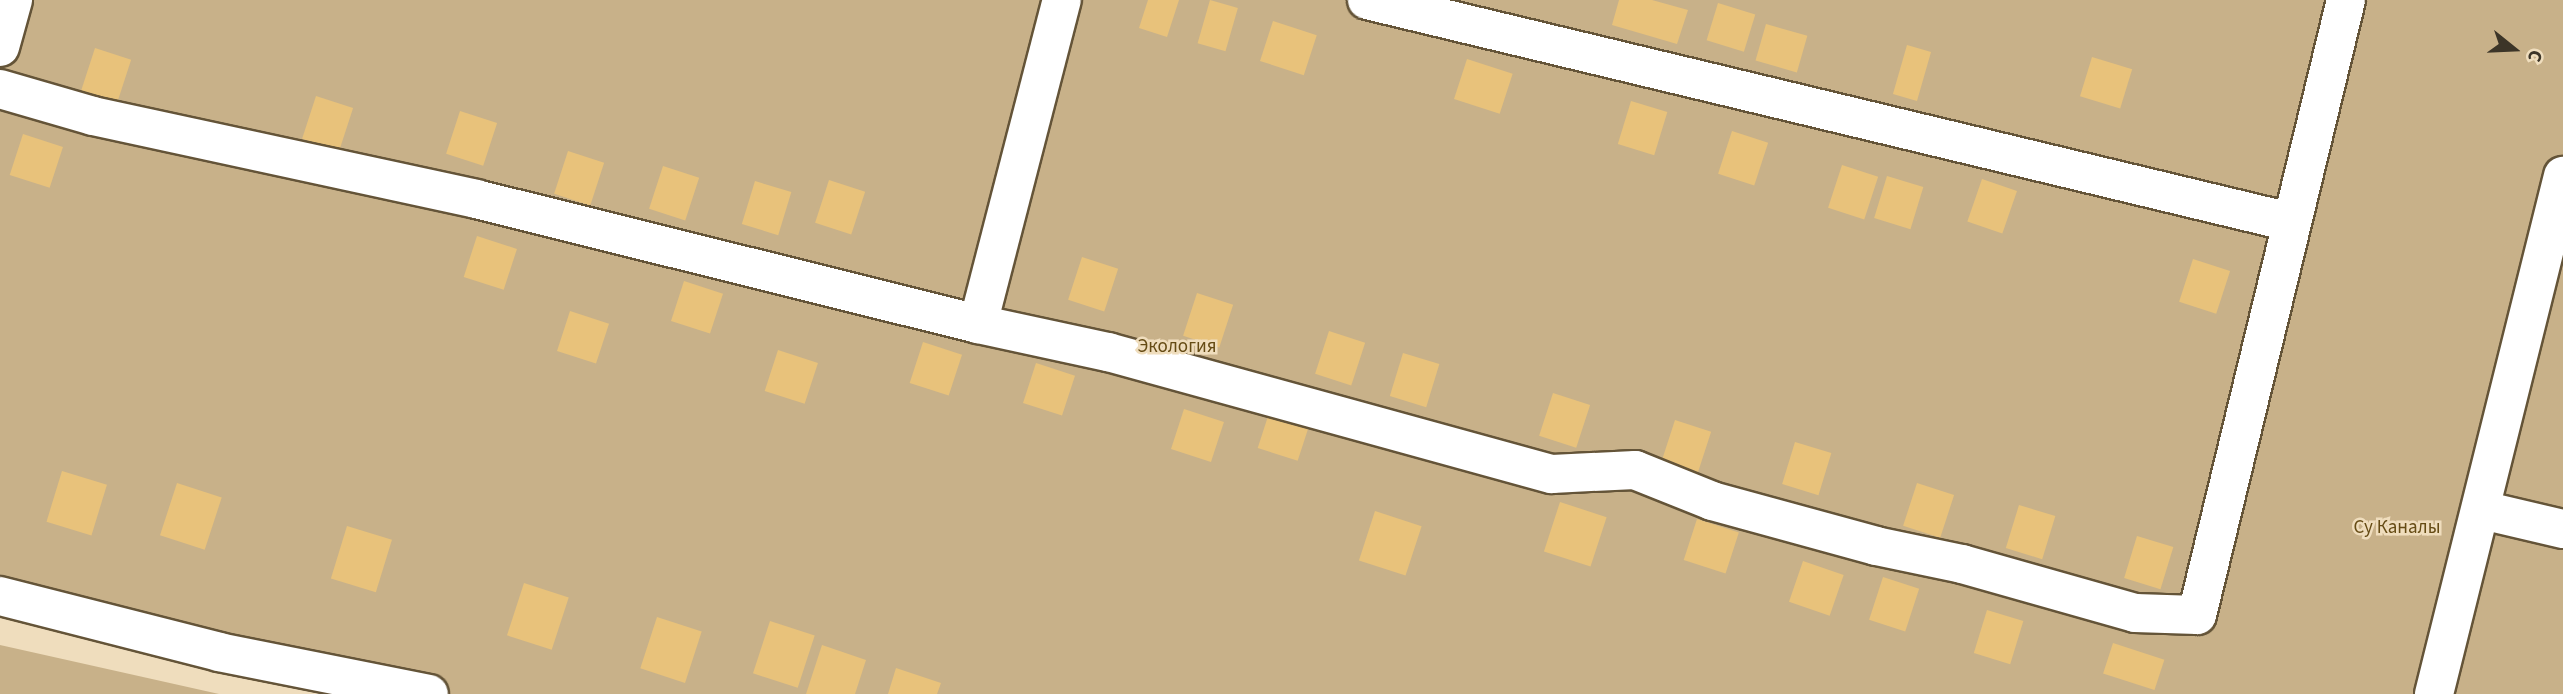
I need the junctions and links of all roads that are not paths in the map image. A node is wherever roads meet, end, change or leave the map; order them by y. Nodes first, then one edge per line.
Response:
1 (13, 0) edge
2 (1062, 0) edge
3 (1367, 0) edge
4 (2346, 0) edge
5 (0, 47) edge
6 (0, 89) edge
7 (2563, 176) edge
8 (2290, 222) junction
9 (978, 324) junction
10 (2482, 510) junction
11 (2563, 529) edge
12 (2, 602) edge
13 (429, 694) edge
14 (2434, 694) edge

1 - 5 street
2 - 9 street
3 - 8 street
4 - 8 street
6 - 9 street
7 - 10 street
8 - 9 street
10 - 11 street
10 - 14 street
12 - 13 street

